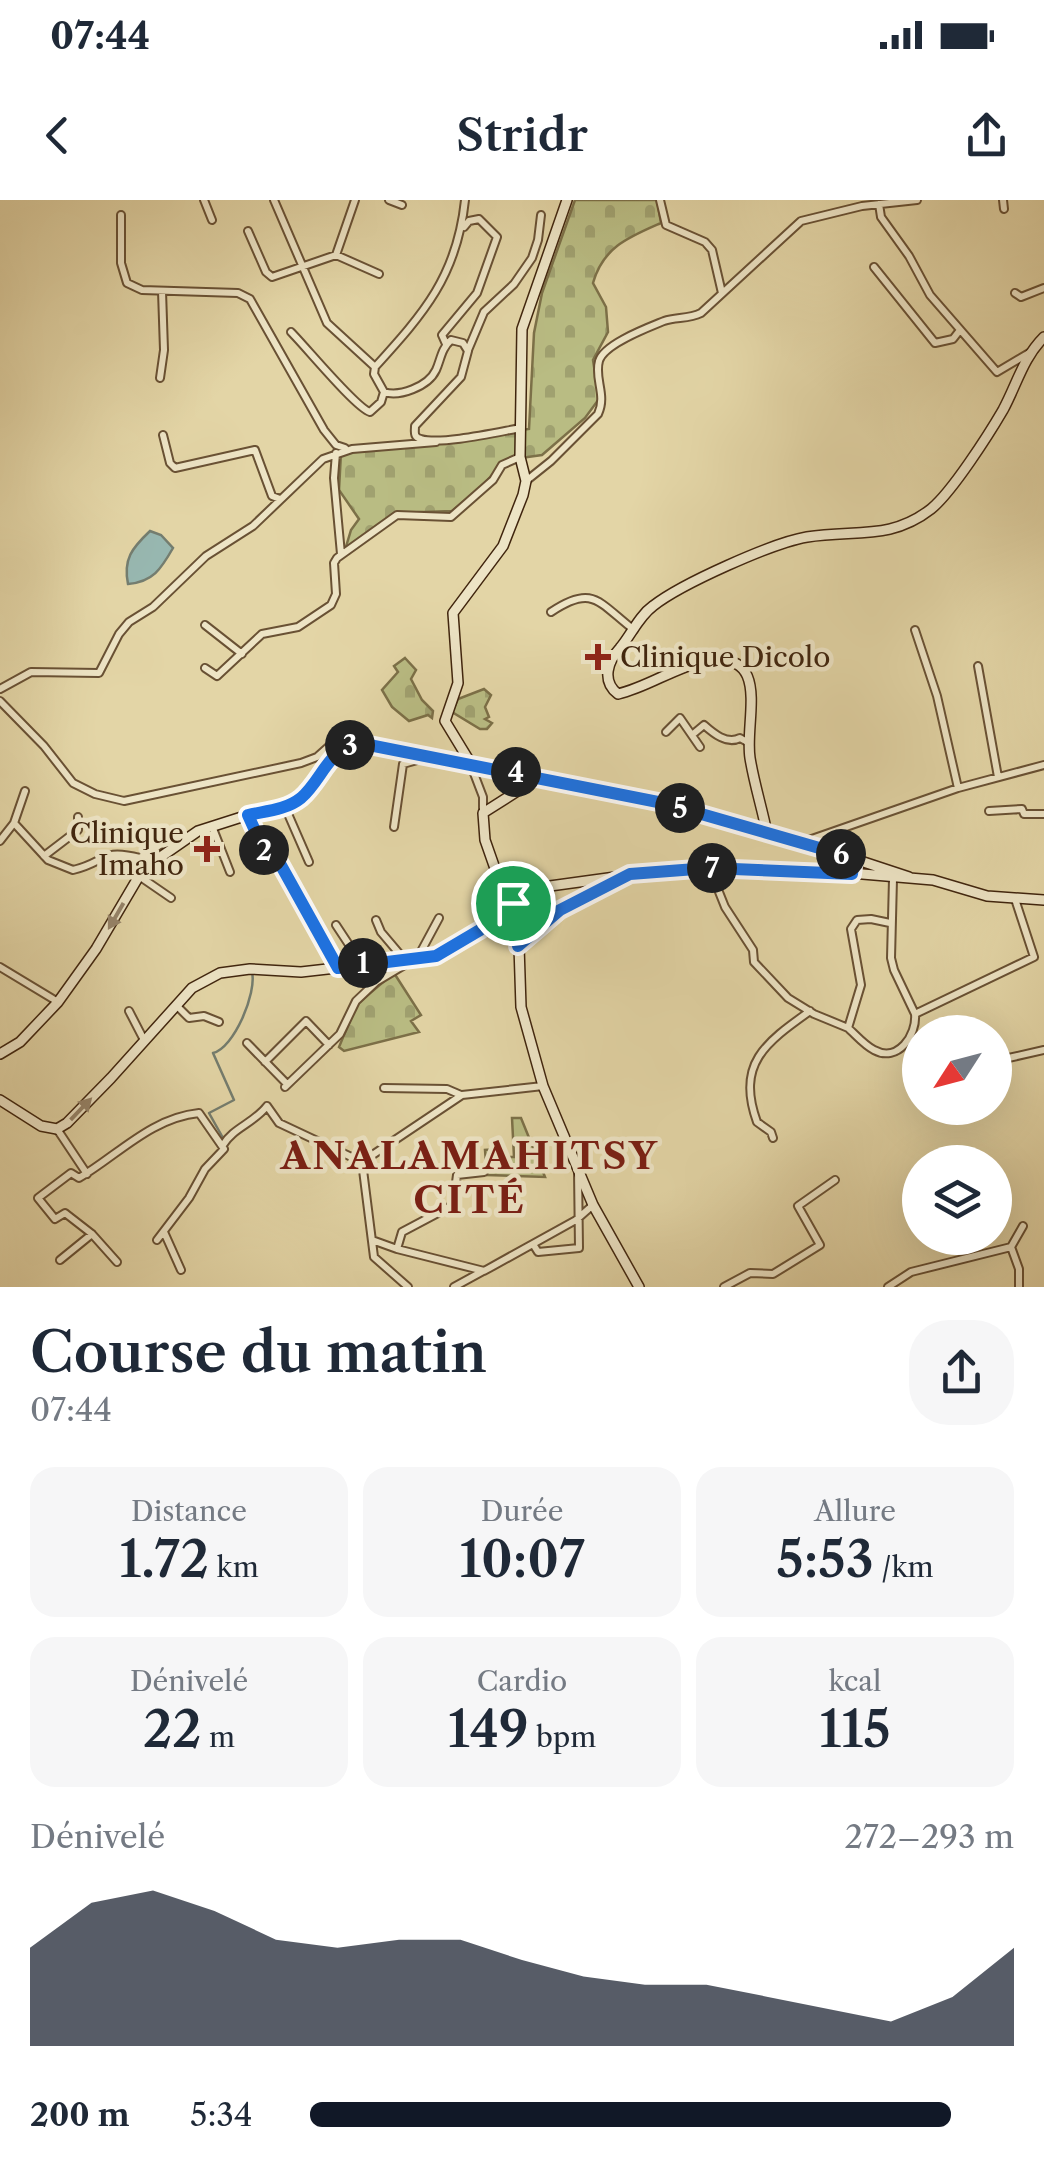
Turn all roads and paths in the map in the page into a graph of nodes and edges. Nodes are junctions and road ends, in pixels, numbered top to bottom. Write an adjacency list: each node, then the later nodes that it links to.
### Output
1 (204, 200): 13 (street)
2 (274, 200): 17 (street)
3 (389, 200): 10 (street)
4 (465, 200): 14 (street)
5 (568, 200): 33 (main road)
6 (660, 200): 22 (street)
7 (917, 200): 9 (street)
8 (353, 202): 16 (street)
9 (879, 204): 22 (street); 24 (street)
10 (402, 205)
11 (120, 214): 21 (street)
12 (541, 214): 28 (street)
13 (212, 220)
14 (463, 227): 27 (street); 30 (street)
15 (248, 230): 17 (street)
16 (336, 255): 17 (street); 19 (street)
17 (302, 266): 30 (street)
18 (874, 268): 24 (street)
19 (379, 274)
20 (1044, 288): 23 (street)
21 (162, 290): 31 (street); 36 (street)
22 (722, 292): 39 (street)
23 (1015, 293)
24 (960, 330): 29 (street)
25 (291, 332): 32 (street)
26 (1044, 337): 29 (main road)
27 (446, 344): 28 (street); 32 (street)
28 (468, 351): 35 (street)
29 (1028, 353): 44 (main road)
30 (375, 367): 32 (street)
31 (160, 378)
32 (384, 392)
33 (522, 428): 35 (street); 38 (main road)
34 (163, 436): 40 (street)
35 (445, 440): 36 (street)
36 (352, 449): 37 (street)
37 (336, 453): 40 (street); 41 (street)
38 (520, 457): 39 (main road); 41 (street)
39 (526, 481): 57 (main road)
40 (280, 499): 49 (street)
41 (341, 554): 46 (street)
42 (551, 612): 44 (street)
43 (205, 624): 46 (street)
44 (635, 630): 53 (main road)
45 (915, 630): 61 (street)
46 (242, 654): 48 (street)
47 (978, 666): 60 (street)
48 (205, 668)
49 (0, 690)
50 (0, 701): 54 (street)
51 (666, 732): 52 (street)
52 (692, 735): 53 (street); 55 (street)
53 (749, 743): 72 (main road)
54 (354, 744): 56 (main road); 63 (main road)
55 (700, 747)
56 (432, 756): 57 (main road); 71 (street)
57 (470, 762): 59 (main road); 65 (street)
58 (1044, 765): 60 (street)
59 (531, 775): 65 (main road); 72 (main road)
60 (998, 777): 61 (street)
61 (958, 788): 74 (street)
62 (24, 791): 69 (street)
63 (285, 808): 67 (main road); 78 (street)
64 (989, 811): 66 (street)
65 (483, 813): 90 (main road)
66 (1044, 814)
67 (248, 815): 70 (main road); 102 (street)
68 (78, 817): 76 (street)
69 (14, 823): 73 (street); 76 (street)
70 (212, 826): 75 (main road); 81 (street)
71 (394, 827)
72 (767, 833): 74 (main road)
73 (0, 840)
74 (803, 842): 77 (main road)
75 (177, 843): 76 (street); 85 (main road)
76 (44, 856)
77 (854, 858): 79 (main road); 83 (main road)
78 (309, 862)
79 (874, 864): 84 (main road); 86 (main road)
80 (709, 868): 82 (main road); 83 (main road); 106 (street)
81 (230, 872)
82 (630, 874): 90 (main road); 95 (main road)
83 (852, 874): 86 (main road)
84 (894, 875): 86 (main road); 88 (main road); 93 (street)
85 (139, 876): 87 (street); 103 (main road, one-way to 103)
86 (871, 876)
87 (171, 898)
88 (1015, 899): 89 (main road); 96 (street)
89 (1044, 900)
90 (518, 902): 95 (main road); 97 (main road)
91 (439, 918): 97 (street)
92 (376, 920): 99 (street)
93 (891, 924): 107 (street); 109 (street)
94 (336, 925): 100 (street)
95 (518, 946): 118 (main road)
96 (1034, 956): 98 (street); 107 (street)
97 (418, 957): 99 (main road); 112 (street)
98 (1044, 957)
99 (403, 958): 100 (main road)
100 (361, 963): 102 (main road)
101 (0, 967): 103 (street)
102 (338, 968): 104 (main road)
103 (58, 1002): 115 (main road)
104 (176, 1005): 108 (street); 110 (main road)
105 (129, 1011): 110 (street)
106 (810, 1011): 109 (street); 123 (street)
107 (915, 1014)
108 (219, 1022)
109 (848, 1028): 113 (street)
110 (144, 1040): 122 (main road, one-way to 110)
111 (247, 1043): 117 (street)
112 (329, 1045): 117 (street); 117 (street)
113 (902, 1047)
114 (1044, 1050): 116 (street)
115 (0, 1054)
116 (1012, 1057)
117 (264, 1062)
118 (542, 1086): 120 (street); 126 (main road)
119 (384, 1088): 120 (street)
120 (462, 1095): 125 (street)
121 (0, 1100): 122 (main road)
122 (58, 1129): 128 (street)
123 (773, 1138)
124 (224, 1150): 125 (street); 128 (street); 133 (street)
125 (362, 1162): 136 (street)
126 (579, 1171): 130 (main road); 131 (street)
127 (484, 1172): 139 (street)
128 (87, 1174): 134 (street)
129 (836, 1180): 151 (street)
130 (594, 1205): 131 (street); 141 (main road)
131 (576, 1220): 137 (street); 137 (street)
132 (1023, 1226): 138 (street)
133 (164, 1232): 135 (street); 145 (street)
134 (92, 1234): 143 (street); 144 (street)
135 (156, 1240)
136 (371, 1240): 139 (street); 147 (street)
137 (533, 1244): 146 (street)
138 (1012, 1245)
139 (397, 1250): 146 (street)
140 (1012, 1250): 153 (street)
141 (619, 1255): 149 (main road); 150 (main road)
142 (979, 1255): 152 (street)
143 (60, 1260)
144 (117, 1262)
145 (181, 1270)
146 (484, 1270): 148 (street)
147 (408, 1287)
148 (454, 1287)
149 (631, 1287)
150 (639, 1287)
151 (724, 1287)
152 (888, 1287)
153 (1019, 1287)

